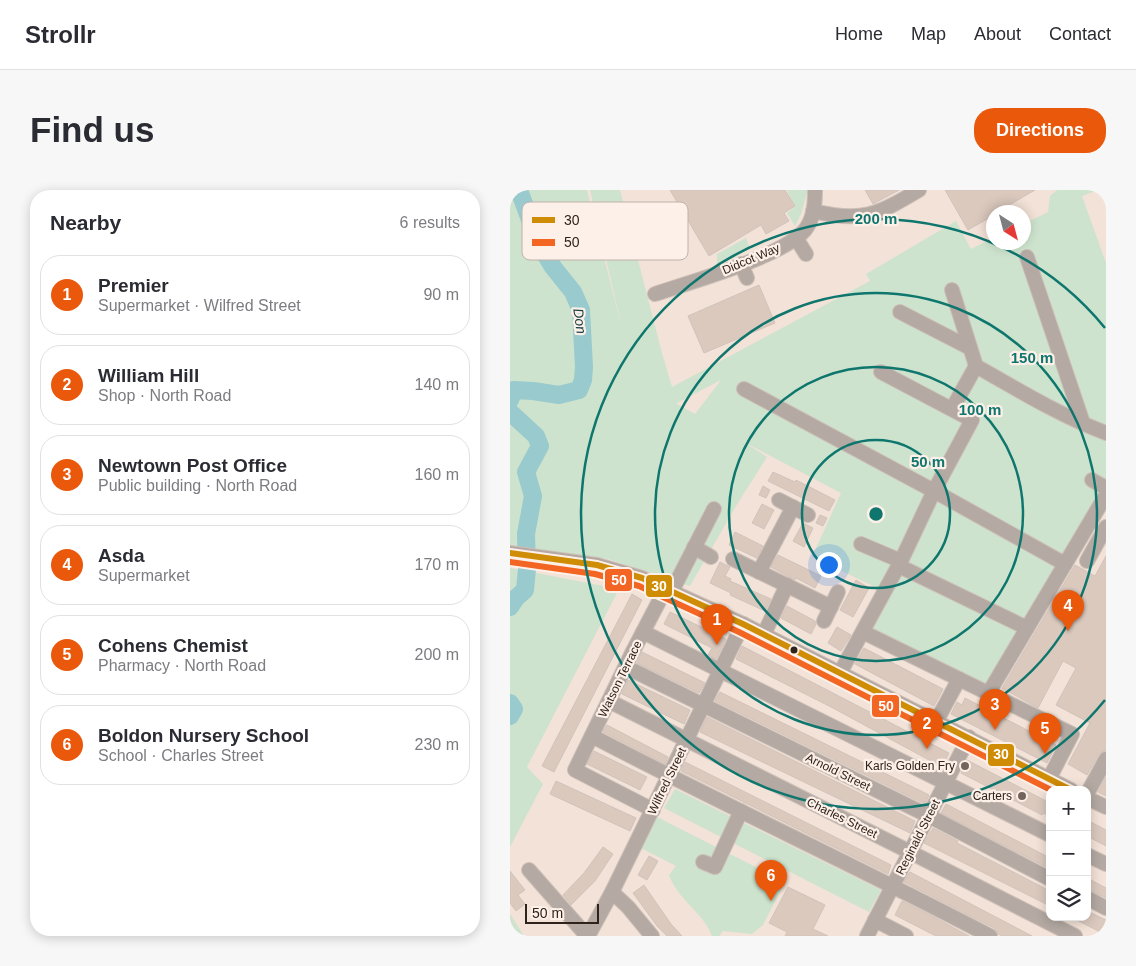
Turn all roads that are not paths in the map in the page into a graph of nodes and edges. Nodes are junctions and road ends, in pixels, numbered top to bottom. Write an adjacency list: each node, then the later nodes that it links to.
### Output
1 (815, 190): 3 (street, Didcot Way)
2 (919, 190): 3 (street)
3 (813, 211): 4 (street, Didcot Way)
4 (796, 238): 5 (street); 7 (street, Didcot Way)
5 (806, 254)
6 (1028, 257): 17 (street)
7 (741, 264): 8 (street); 10 (street, Didcot Way)
8 (747, 278)
9 (952, 290): 12 (street)
10 (655, 294)
11 (900, 312): 12 (street)
12 (970, 348): 13 (street)
13 (976, 366): 16 (street); 17 (street)
14 (881, 372): 16 (street)
15 (744, 389): 21 (street)
16 (952, 409): 21 (street)
17 (1083, 423): 18 (street)
18 (1106, 433)
19 (1092, 480): 20 (street)
20 (1106, 488)
21 (934, 491): 34 (street); 35 (street)
22 (1106, 495): 35 (street)
23 (779, 500): 24 (street)
24 (793, 507): 26 (street); 36 (street)
25 (714, 509): 29 (street, Watson Terrace)
26 (808, 515)
27 (1106, 527): 33 (street)
28 (861, 544): 34 (street)
29 (694, 547): 31 (street); 38 (street, Watson Terrace)
30 (510, 553): 38 (street)
31 (711, 557)
32 (733, 558): 36 (street)
33 (1087, 560)
34 (900, 564): 43 (street); 45 (street)
35 (1065, 564): 43 (street)
36 (759, 572): 37 (street)
37 (788, 586): 40 (street); 46 (street)
38 (669, 590): 42 (street); 44 (street, Watson Terrace)
39 (838, 592): 40 (street)
40 (831, 607): 41 (street)
41 (824, 621)
42 (743, 624): 46 (street); 48 (street, Wilfred Street)
43 (1027, 628): 51 (street)
44 (643, 632): 47 (street, Watson Terrace); 48 (street)
45 (863, 632): 49 (street); 50 (street)
46 (764, 634): 49 (street)
47 (626, 667): 52 (street, Watson Terrace); 53 (street, Arnold Street)
48 (721, 671): 53 (street, Wilfred Street); 61 (street)
49 (840, 673): 54 (street)
50 (958, 680): 51 (street); 54 (street)
51 (988, 694): 60 (street)
52 (609, 701): 55 (street, Watson Terrace); 57 (street, Charles Street)
53 (704, 706): 57 (street, Wilfred Street); 68 (street, Arnold Street)
54 (936, 722): 56 (street)
55 (592, 736): 59 (street); 66 (street, Watson Terrace)
56 (969, 737): 60 (street); 61 (street, Reginald Street)
57 (687, 740): 59 (street, Wilfred Street); 70 (street, Charles Street)
58 (1106, 759): 63 (street)
59 (669, 776): 66 (street, Wilfred Street); 67 (street)
60 (1048, 779): 62 (street)
61 (946, 782): 68 (street, Reginald Street); 69 (street)
62 (1063, 786)
63 (1091, 788)
64 (1091, 798): 65 (street)
65 (1106, 807)
66 (653, 810): 77 (street, Wilfred Street)
67 (741, 811): 73 (street); 76 (street)
68 (928, 816): 70 (street, Reginald Street); 75 (street, Arnold Street)
69 (1046, 833)
70 (910, 852): 76 (street, Reginald Street); 86 (street, Charles Street)
71 (1091, 857): 72 (street)
72 (1106, 864)
73 (714, 867)
74 (529, 870): 81 (street, Wilfred Street)
75 (1046, 877)
76 (893, 886): 80 (street, Reginald Street); 85 (street)
77 (612, 892): 81 (street, Wilfred Street); 82 (street)
78 (1091, 900): 79 (street)
79 (1106, 908)
80 (875, 920): 83 (street, Reginald Street); 84 (street)
81 (587, 936)
82 (652, 936)
83 (867, 936)
84 (906, 936)
85 (990, 936)
86 (1075, 936)

